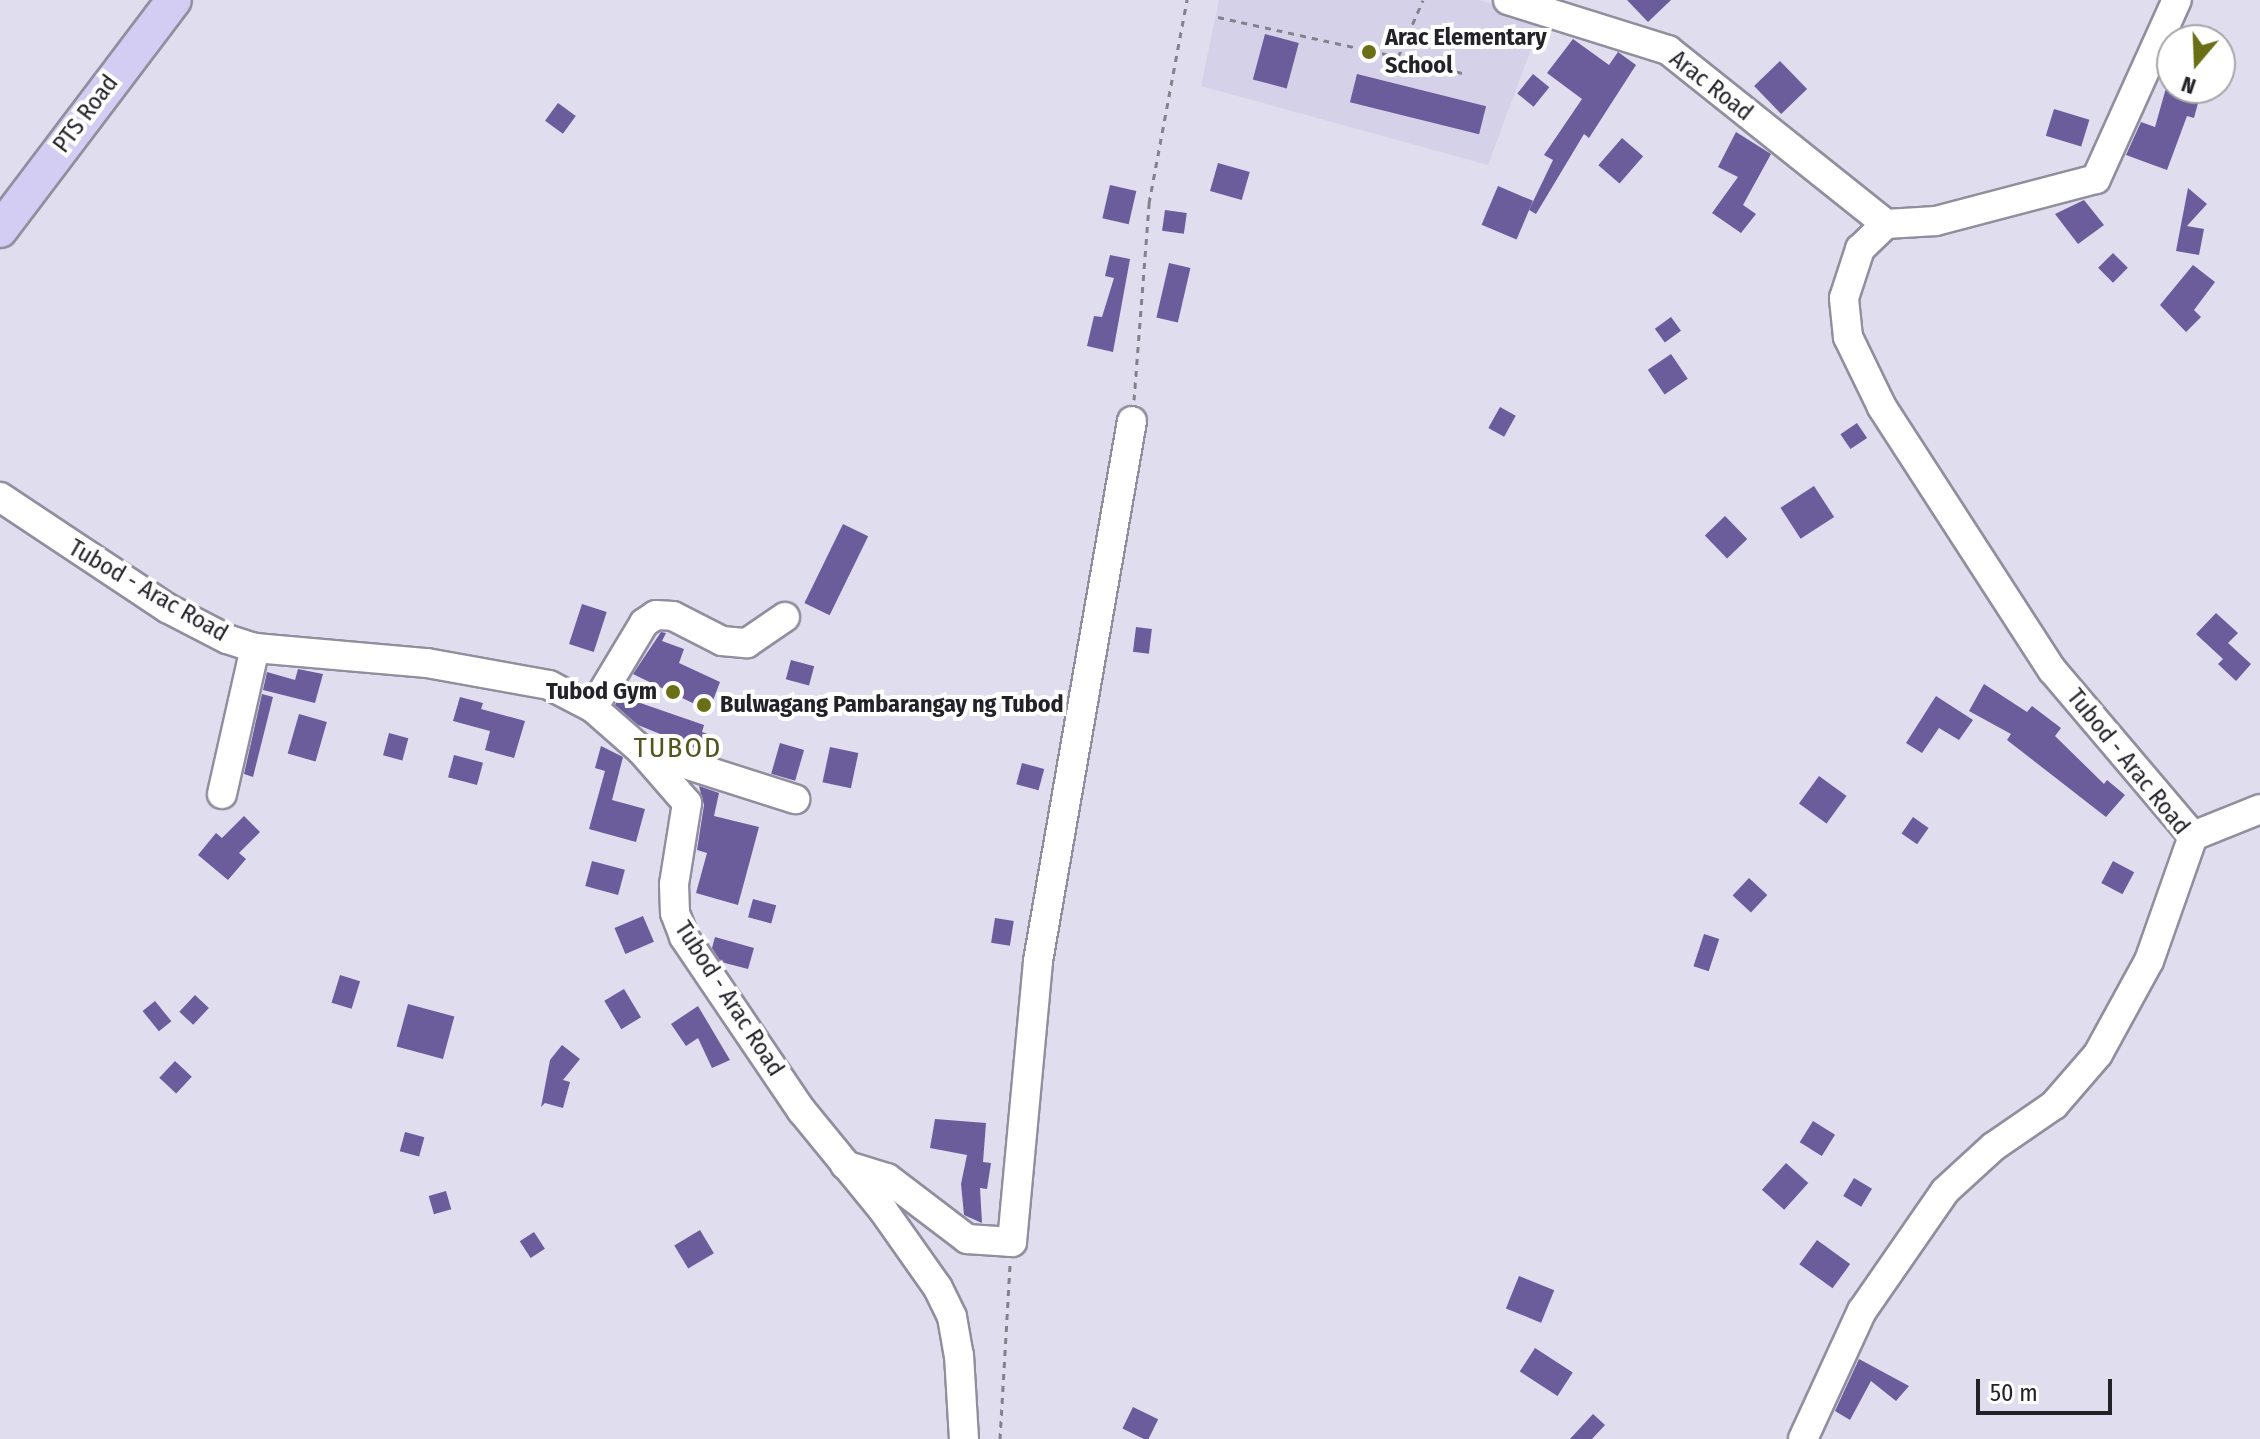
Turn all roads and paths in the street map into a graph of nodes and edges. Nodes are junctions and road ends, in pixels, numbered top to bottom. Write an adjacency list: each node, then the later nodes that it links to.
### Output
1 (174, 0): 11 (main road, PTS Road)
2 (1187, 0): 12 (path)
3 (1423, 0): 8 (path)
4 (1508, 0): 6 (street, Arac Road)
5 (2177, 0): 10 (street)
6 (1577, 9): 10 (street, Arac Road)
7 (1218, 17): 8 (path)
8 (1398, 57): 9 (path)
9 (1462, 73)
10 (1886, 224): 21 (street, Tubod - Arac Road)
11 (0, 230)
12 (1132, 421): 23 (street)
13 (0, 497): 15 (street, Tubod - Arac Road)
14 (785, 617): 16 (street)
15 (255, 648): 16 (street, Tubod - Arac Road); 18 (street)
16 (593, 708): 17 (street, Tubod - Arac Road)
17 (641, 750): 19 (street); 22 (street, Tubod - Arac Road)
18 (222, 794)
19 (795, 799)
20 (2260, 809): 21 (street)
21 (2193, 836): 26 (street, Tubod - Arac Road)
22 (845, 1165): 23 (street); 24 (street, Tubod - Arac Road)
23 (1012, 1242): 25 (path)
24 (964, 1439)
25 (1000, 1439)
26 (1803, 1439)

